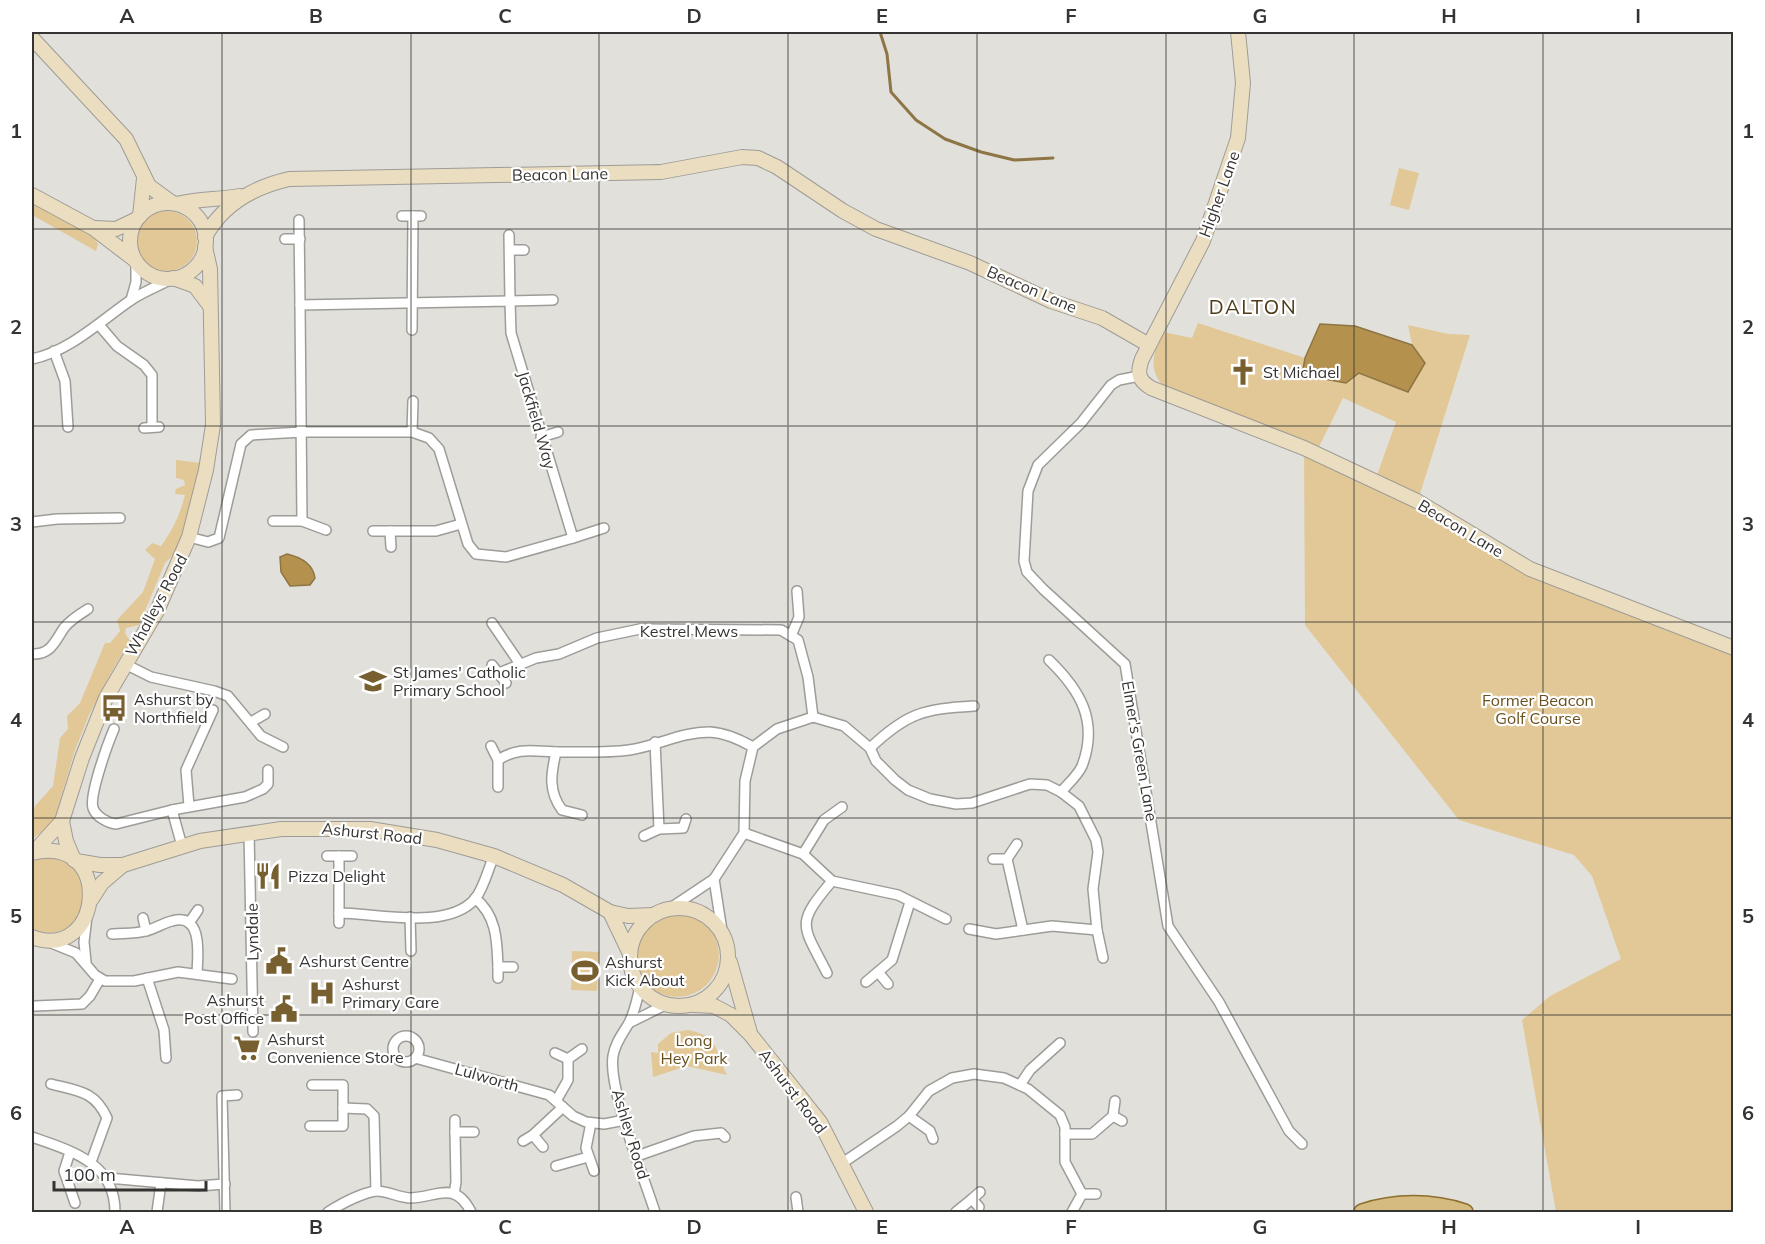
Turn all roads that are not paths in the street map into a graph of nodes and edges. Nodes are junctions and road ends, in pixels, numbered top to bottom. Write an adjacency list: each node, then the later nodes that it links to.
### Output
1 (1238, 32): 27 (street, Higher Lane)
2 (32, 38): 3 (street)
3 (144, 178): 6 (street); 8 (street)
4 (32, 195): 10 (street)
5 (248, 195): 6 (street, Beacon Lane); 14 (street, Beacon Lane); 27 (street, Beacon Lane)
6 (174, 203): 8 (street); 14 (street)
7 (402, 216): 22 (street)
8 (138, 217): 10 (street); 17 (street)
9 (299, 220): 13 (street)
10 (93, 228): 17 (street)
11 (510, 235): 15 (street, Jackfield Way)
12 (285, 239): 13 (street)
13 (300, 239): 23 (street)
14 (205, 242): 18 (street); 24 (street, Whalleys Road)
15 (510, 250): 16 (street); 21 (street, Jackfield Way)
16 (524, 250)
17 (135, 261): 18 (street); 19 (street)
18 (172, 278): 19 (street); 24 (street)
19 (131, 300): 25 (street)
20 (553, 300): 21 (street)
21 (510, 301): 22 (street); 37 (street, Jackfield Way)
22 (413, 303): 23 (street); 26 (street)
23 (300, 305): 34 (street)
24 (211, 309): 47 (street, Whalleys Road)
25 (99, 325): 28 (street); 33 (street)
26 (412, 330)
27 (1149, 345): 30 (street)
28 (54, 351): 29 (street); 32 (street)
29 (32, 359)
30 (1139, 376): 54 (street, Beacon Lane); 174 (street, Elmer's Green Lane)
31 (413, 401): 35 (street)
32 (67, 427)
33 (152, 427)
34 (302, 432): 35 (street); 40 (street); 47 (street)
35 (412, 432): 42 (street)
36 (558, 432): 37 (street)
37 (541, 437): 48 (street, Jackfield Way)
38 (120, 518): 41 (street)
39 (273, 521): 40 (street)
40 (302, 521): 44 (street)
41 (32, 522)
42 (461, 524): 46 (street); 48 (street)
43 (604, 528): 48 (street)
44 (326, 530)
45 (373, 531): 46 (street)
46 (390, 531): 49 (street)
47 (189, 537): 57 (street, Whalleys Road)
48 (573, 538)
49 (391, 548)
50 (797, 591): 53 (street)
51 (88, 609): 55 (street)
52 (492, 623): 59 (street)
53 (791, 636): 59 (street, Kestrel Mews); 65 (street)
54 (1734, 648)
55 (32, 654)
56 (1049, 660): 77 (street)
57 (125, 664): 66 (street); 83 (street, Whalleys Road)
58 (492, 664): 60 (street)
59 (520, 664): 60 (street, Kestrel Mews)
60 (499, 674): 61 (street)
61 (506, 682)
62 (974, 706): 72 (street)
63 (213, 710): 78 (street)
64 (265, 714): 66 (street)
65 (813, 717): 71 (street); 72 (street)
66 (251, 723): 70 (street)
67 (114, 729): 80 (street)
68 (655, 742): 71 (street); 73 (street); 84 (street)
69 (491, 746): 74 (street)
70 (283, 747)
71 (753, 747): 86 (street)
72 (870, 748): 77 (street)
73 (556, 752): 74 (street); 81 (street)
74 (498, 760): 76 (street)
75 (268, 770): 78 (street)
76 (498, 787)
77 (1061, 792): 117 (street)
78 (189, 806): 80 (street)
79 (842, 807): 91 (street)
80 (172, 810): 89 (street)
81 (582, 815)
82 (686, 819): 84 (street)
83 (62, 820): 90 (street, Whalleys Road); 98 (street)
84 (659, 830): 87 (street)
85 (249, 832): 89 (street, Ashurst Road); 95 (street, Ashurst Road); 144 (street, Lyndale)
86 (744, 833): 91 (street); 100 (street)
87 (645, 836)
88 (1017, 844): 97 (street)
89 (182, 846): 99 (street, Ashurst Road)
90 (33, 853): 98 (street, Ashurst Road)
91 (803, 854): 101 (street)
92 (327, 856): 93 (street)
93 (339, 856): 94 (street); 108 (street)
94 (352, 856)
95 (494, 856): 102 (street); 106 (street, Ashurst Road)
96 (993, 859): 97 (street)
97 (1007, 859): 116 (street)
98 (75, 860): 99 (street, Ashurst Road); 104 (street)
99 (123, 865): 104 (street, Ashurst Road)
100 (714, 879): 105 (street); 119 (street)
101 (832, 881): 103 (street); 131 (street)
102 (476, 898): 110 (street); 127 (street)
103 (910, 902): 112 (street); 129 (street)
104 (90, 907): 121 (street, Ashurst Road); 126 (street)
105 (672, 908): 109 (street); 119 (street)
106 (605, 909): 109 (street, Ashurst Road); 123 (street)
107 (198, 910): 113 (street)
108 (339, 912): 110 (street); 114 (street)
109 (654, 915): 123 (street)
110 (410, 917): 122 (street)
111 (143, 918): 118 (street)
112 (946, 919)
113 (189, 923): 118 (street); 130 (street)
114 (339, 923)
115 (969, 929): 116 (street)
116 (1023, 930): 117 (street)
117 (1096, 930): 124 (street)
118 (146, 931): 120 (street)
119 (722, 931): 125 (street)
120 (112, 934)
121 (36, 939): 126 (street)
122 (411, 951)
123 (630, 954): 138 (street)
124 (1103, 958)
125 (729, 960): 141 (street); 145 (street, Ashurst Road)
126 (87, 964): 134 (street)
127 (498, 967): 128 (street); 133 (street)
128 (513, 967)
129 (878, 972): 136 (street); 137 (street)
130 (197, 973): 132 (street); 135 (street)
131 (827, 973)
132 (147, 978): 134 (street); 148 (street)
133 (498, 978)
134 (100, 979): 142 (street)
135 (232, 979)
136 (866, 982)
137 (888, 984)
138 (640, 987): 140 (street); 143 (street, Ashley Road)
139 (35, 994): 142 (street)
140 (665, 1005): 141 (street); 143 (street)
141 (691, 1005): 145 (street, Ashurst Road)
142 (33, 1006)
143 (629, 1023): 163 (street, Ashley Road)
144 (253, 1032)
145 (750, 1034): 180 (street, Ashurst Road)
146 (1059, 1043): 156 (street)
147 (154, 1044): 148 (street)
148 (166, 1044): 151 (street)
149 (582, 1049): 153 (street)
150 (555, 1053): 153 (street)
151 (166, 1058)
152 (415, 1058): 159 (street, Lulworth)
153 (568, 1059): 159 (street)
154 (51, 1084): 179 (street)
155 (312, 1085): 160 (street)
156 (1020, 1085): 161 (street); 168 (street)
157 (237, 1095): 185 (street)
158 (1115, 1101): 168 (street)
159 (559, 1104): 164 (street, Lulworth); 169 (street)
160 (344, 1108): 165 (street); 186 (street)
161 (909, 1116): 172 (street); 180 (street)
162 (455, 1120): 166 (street)
163 (625, 1120): 164 (street); 177 (street, Ashley Road)
164 (591, 1123): 178 (street)
165 (310, 1126)
166 (455, 1132): 167 (street); 188 (street)
167 (474, 1132)
168 (1065, 1134): 189 (street)
169 (533, 1135): 173 (street); 175 (street)
170 (32, 1137): 176 (street)
171 (725, 1137): 177 (street)
172 (933, 1139)
173 (523, 1141)
174 (1302, 1144)
175 (543, 1147)
176 (70, 1152): 179 (street); 193 (street)
177 (637, 1156): 200 (street, Ashley Road)
178 (588, 1157): 181 (street); 182 (street)
179 (91, 1162): 183 (street)
180 (841, 1164): 202 (street, Ashurst Road)
181 (556, 1166)
182 (594, 1171)
183 (108, 1178): 184 (street); 195 (street)
184 (161, 1183): 185 (street); 196 (street)
185 (225, 1184): 197 (street)
186 (376, 1191): 188 (street); 198 (street)
187 (980, 1192): 192 (street)
188 (454, 1194): 199 (street)
189 (1082, 1194): 190 (street); 204 (street)
190 (1096, 1194)
191 (795, 1197): 201 (street)
192 (972, 1199): 194 (street); 203 (street)
193 (75, 1203)
194 (979, 1207)
195 (115, 1212)
196 (157, 1212)
197 (225, 1212)
198 (328, 1212)
199 (471, 1212)
200 (655, 1212)
201 (798, 1212)
202 (866, 1212)
203 (956, 1212)
204 (1072, 1212)
205 (1362, 1212): 206 (main road)
206 (1465, 1212)

